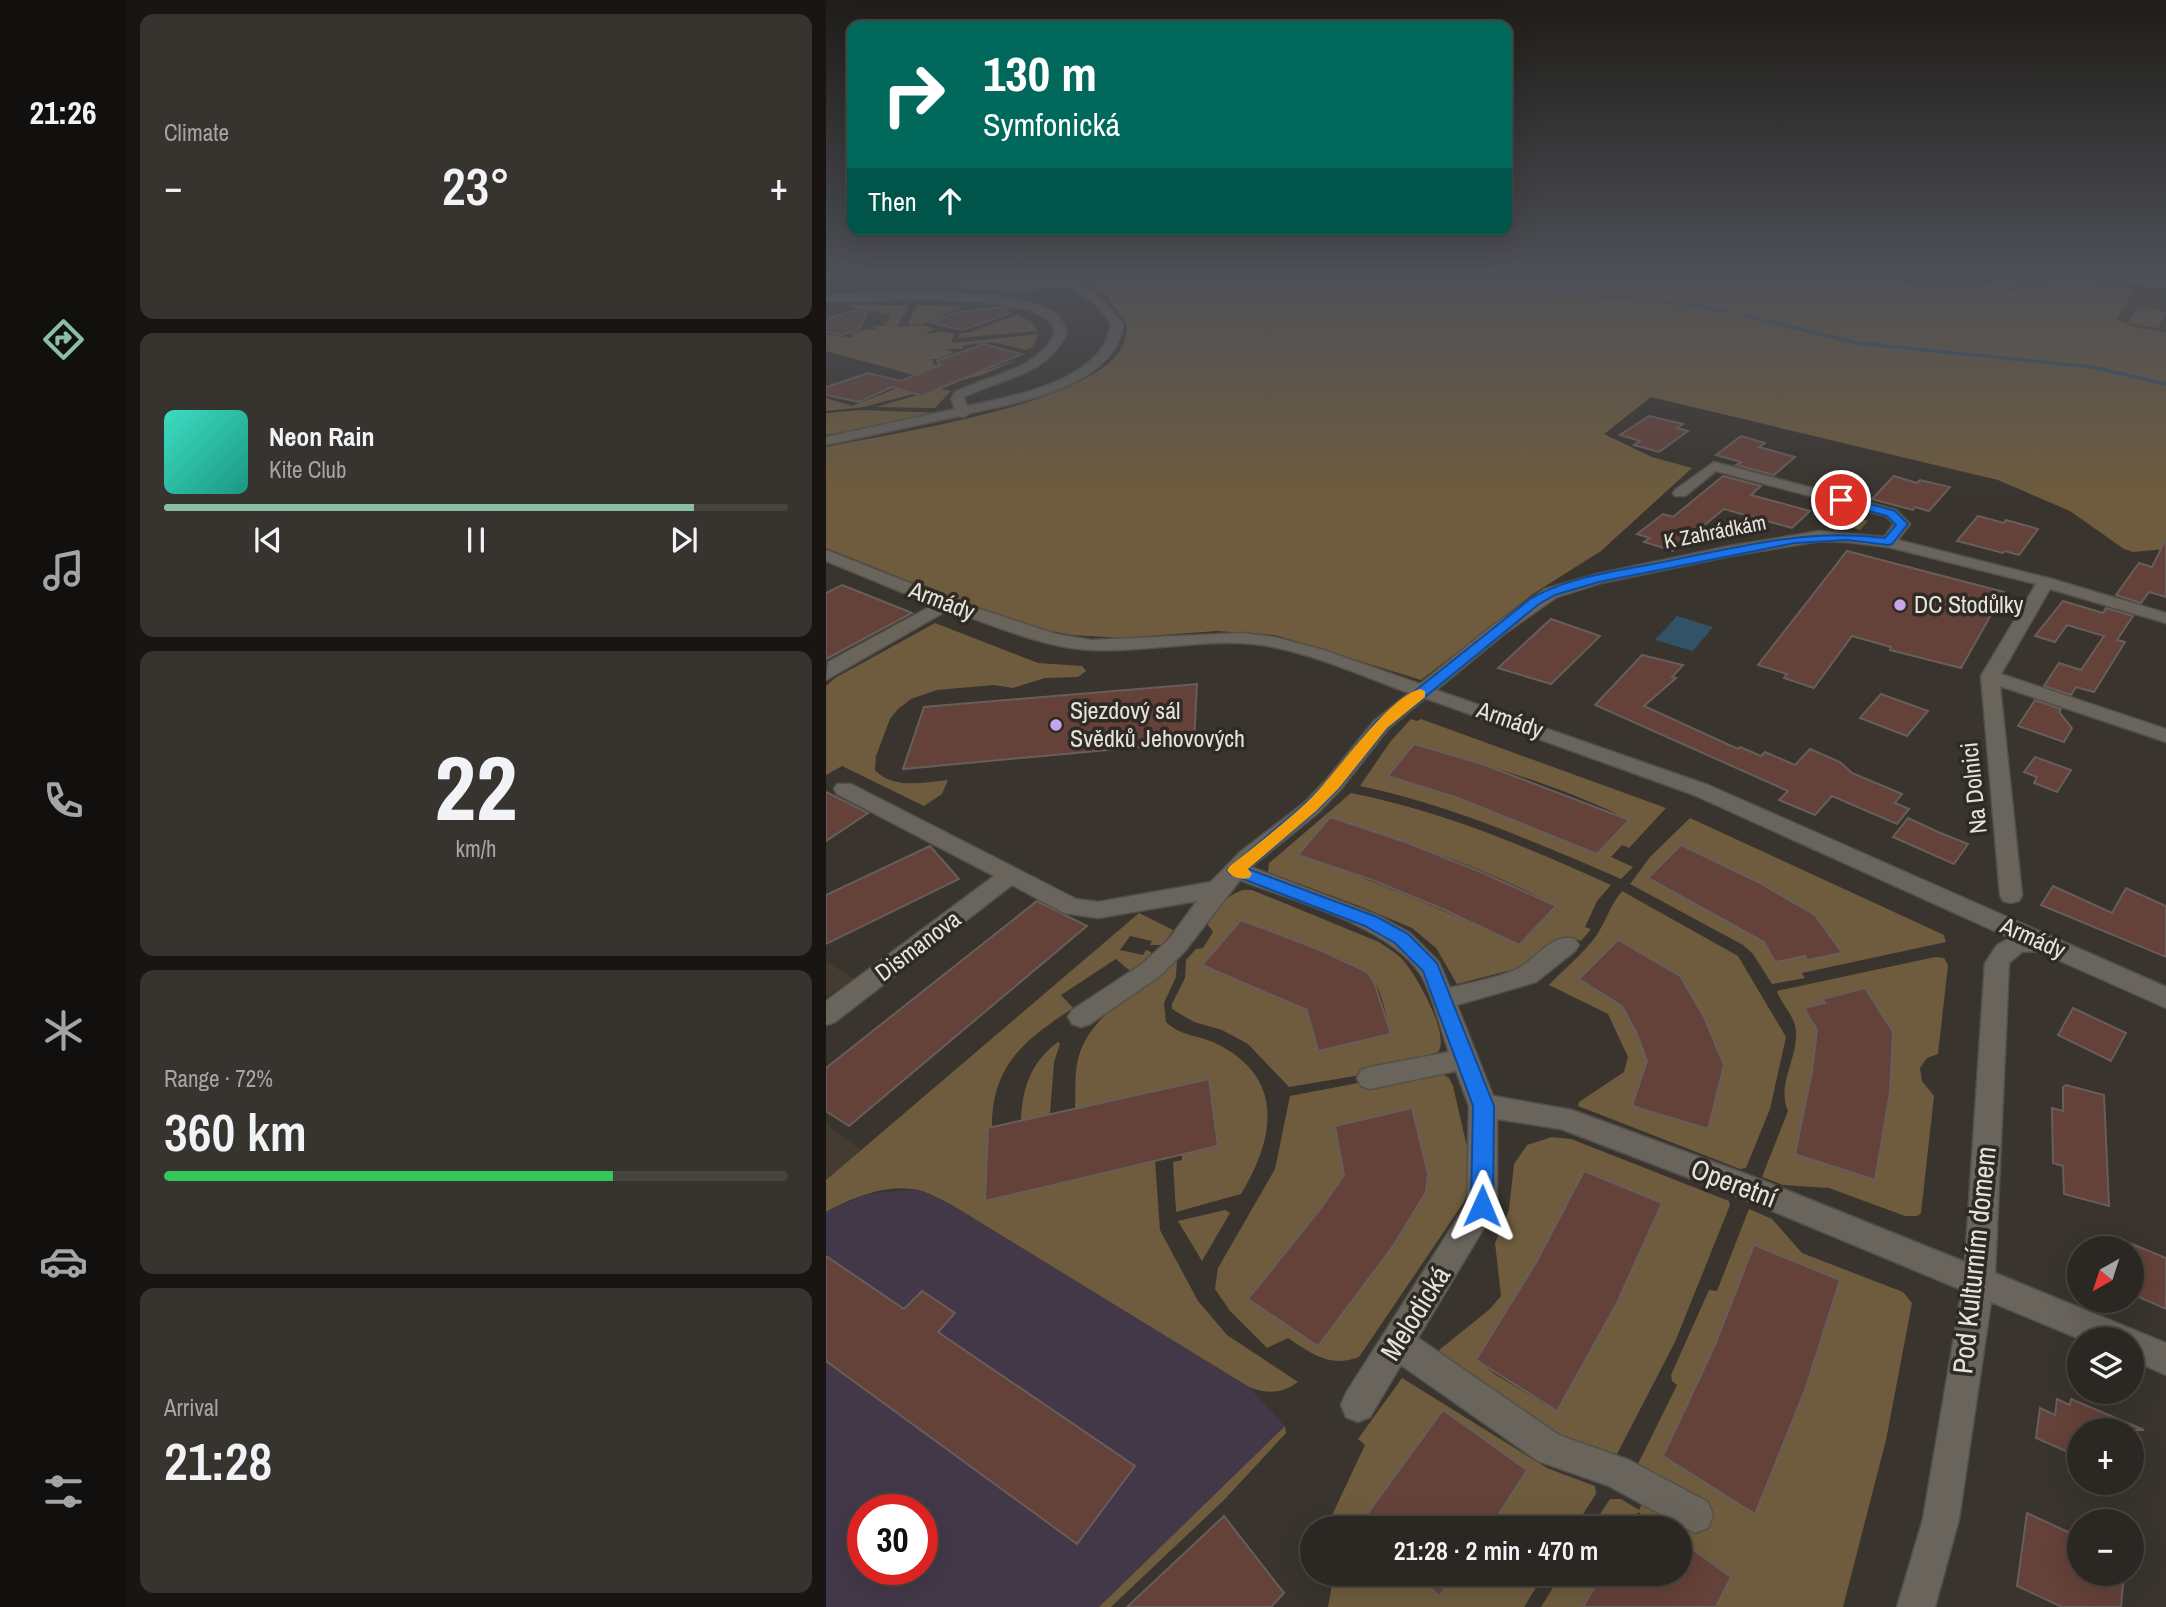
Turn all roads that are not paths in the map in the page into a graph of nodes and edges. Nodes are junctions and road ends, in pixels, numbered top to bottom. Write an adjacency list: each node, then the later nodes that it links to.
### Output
1 (1052, 350): 3 (street)
2 (1109, 350): 3 (street)
3 (964, 413): 4 (street)
4 (826, 441)
5 (1680, 493): 6 (street)
6 (1888, 541): 8 (street, K Zahrádkám); 13 (street, K Zahrádkám)
7 (826, 555): 9 (street, Armády)
8 (2046, 582): 10 (street, K Zahrádkám); 12 (street)
9 (947, 604): 11 (street); 13 (street, Armády)
10 (2166, 618)
11 (826, 674)
12 (1990, 676): 14 (street); 18 (street, Na Dolnici)
13 (1424, 690): 17 (street, K Zahrádkám); 19 (street, Armády)
14 (2166, 736)
15 (844, 789): 16 (street)
16 (1009, 876): 17 (street); 23 (street, Dismanova)
17 (1227, 879): 22 (street, Melodická); 24 (street, K Zahrádkám)
18 (2011, 895)
19 (2042, 942): 21 (street, Armády); 28 (street, Pod Kulturním domem)
20 (1567, 945): 22 (street)
21 (2166, 998)
22 (1443, 1000): 25 (street, Melodická)
23 (826, 1015)
24 (1082, 1017)
25 (1466, 1059): 26 (street); 27 (street, Melodická)
26 (1370, 1078)
27 (1483, 1106): 28 (street, Operetní); 30 (street, Melodická)
28 (1979, 1280): 29 (street, Operetní); 35 (street, Pod Kulturním domem)
29 (2091, 1327)
30 (1397, 1343): 33 (street, Melodická); 34 (street)
31 (2144, 1349): 32 (street)
32 (2166, 1359)
33 (1358, 1405)
34 (1695, 1515)
35 (1916, 1607)

